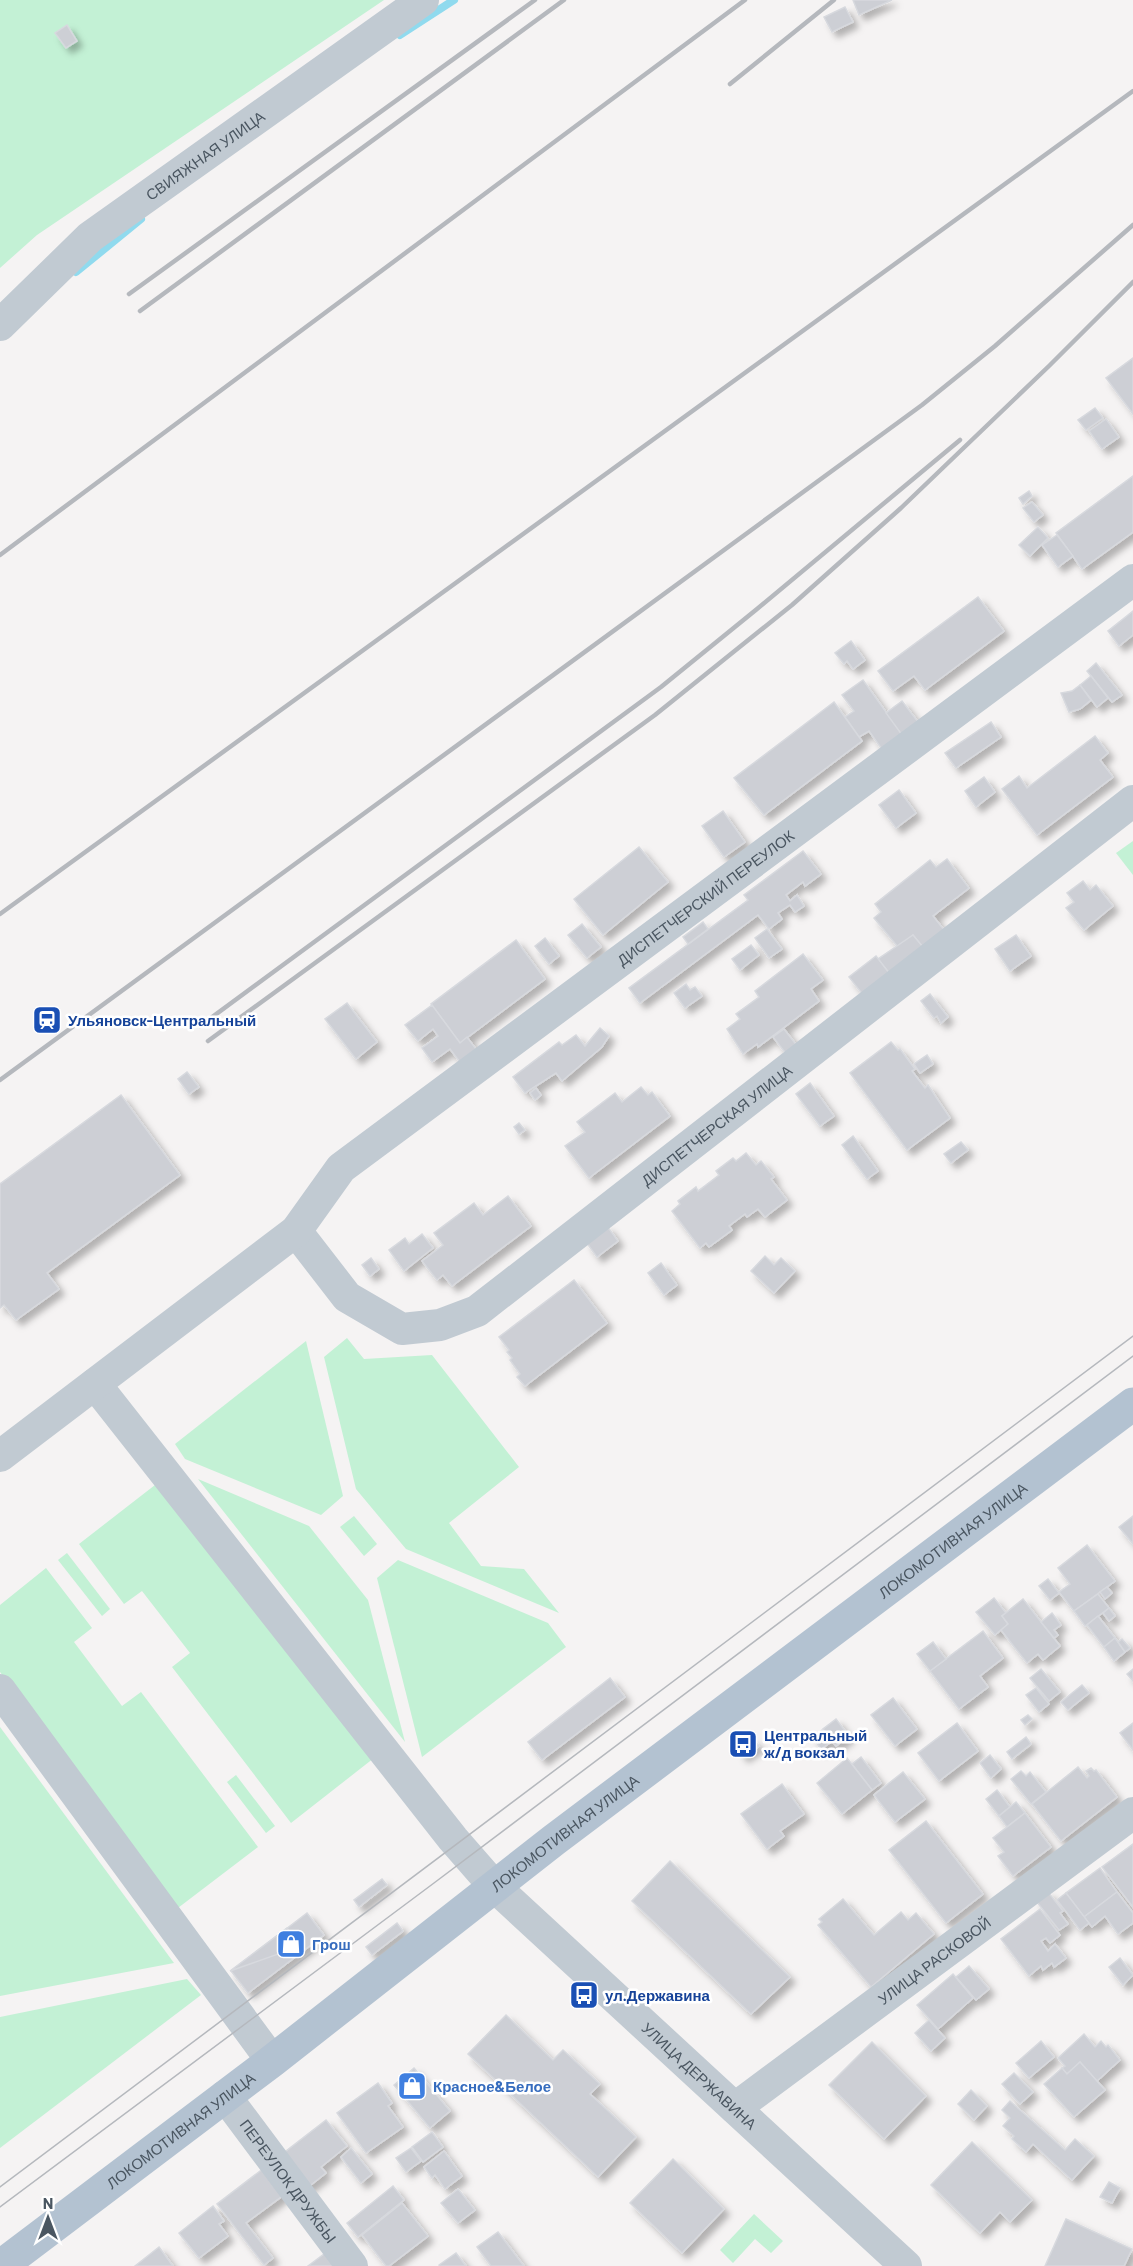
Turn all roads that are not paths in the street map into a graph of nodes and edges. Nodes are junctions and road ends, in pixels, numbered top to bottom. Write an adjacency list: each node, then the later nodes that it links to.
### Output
1 (423, 0): 2 (street, СВИЯЖНАЯ УЛИЦА)
2 (0, 325)
3 (1133, 580): 5 (street, ДИСПЕТЧЕРСКИЙ ПЕРЕУЛОК)
4 (1133, 801): 5 (street, ДИСПЕТЧЕРСКАЯ УЛИЦА)
5 (296, 1231): 6 (street, ДИСПЕТЧЕРСКИЙ ПЕРЕУЛОК)
6 (95, 1384): 8 (street, ДИСПЕТЧЕРСКИЙ ПЕРЕУЛОК); 11 (street, УЛИЦА ДЕРЖАВИНА)
7 (1133, 1404): 11 (main road, ЛОКОМОТИВНАЯ УЛИЦА)
8 (0, 1456)
9 (0, 1690): 12 (street)
10 (1133, 1813): 14 (street, УЛИЦА РАСКОВОЙ)
11 (494, 1886): 12 (main road, ЛОКОМОТИВНАЯ УЛИЦА); 14 (street, УЛИЦА ДЕРЖАВИНА)
12 (272, 2061): 13 (main road, ЛОКОМОТИВНАЯ УЛИЦА)
13 (225, 2096): 15 (main road, ЛОКОМОТИВНАЯ УЛИЦА); 16 (street, ПЕРЕУЛОК ДРУЖБЫ)
14 (735, 2108): 17 (street, УЛИЦА ДЕРЖАВИНА)
15 (1, 2266)
16 (352, 2266)
17 (906, 2266)

